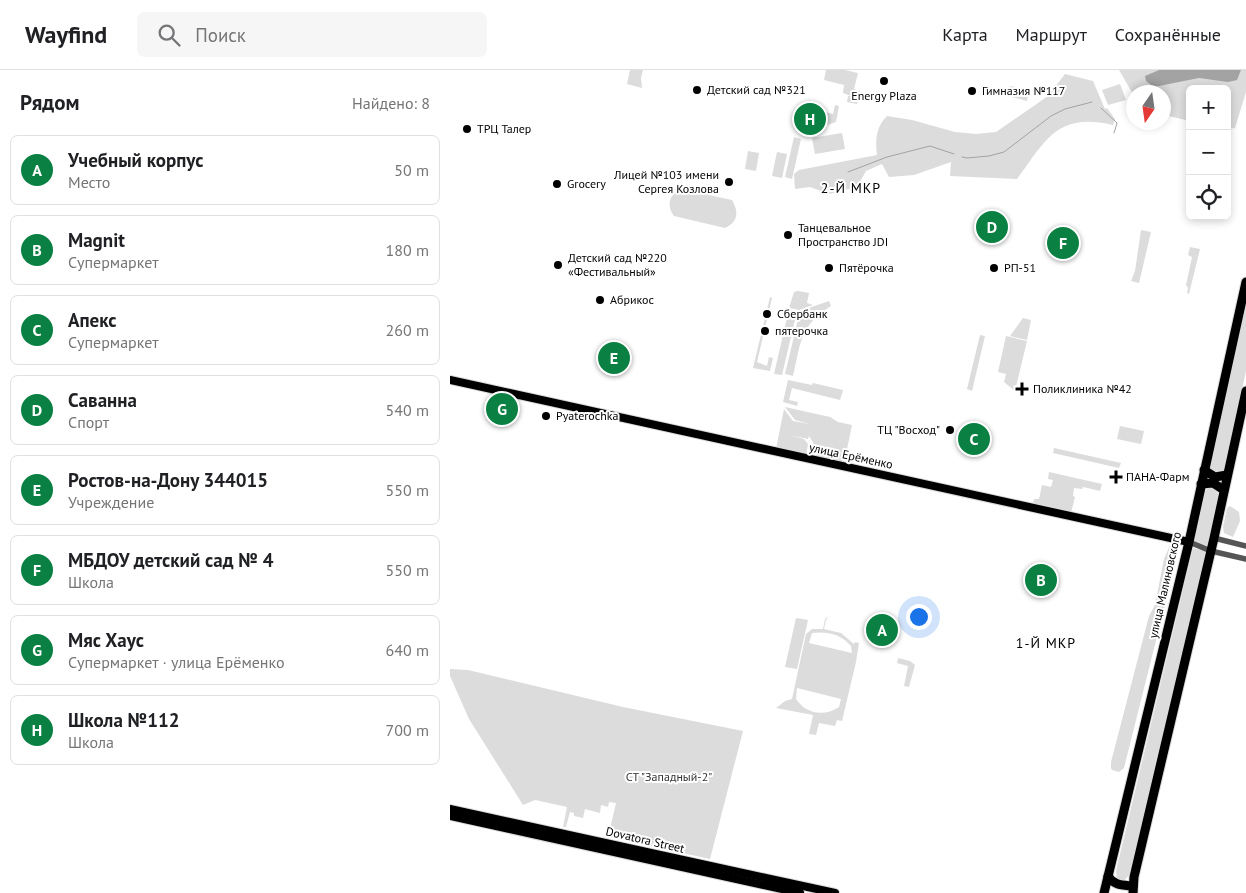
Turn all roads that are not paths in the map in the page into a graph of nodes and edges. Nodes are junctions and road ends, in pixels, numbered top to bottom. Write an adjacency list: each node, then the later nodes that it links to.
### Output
1 (1246, 282): 4 (highway, улица Малиновского)
2 (450, 380): 9 (main road, улица Ерёменко)
3 (1246, 391): 5 (highway)
4 (1204, 470): 5 (highway); 6 (highway, улица Малиновского)
5 (1227, 475): 7 (highway)
6 (1201, 484): 7 (highway); 9 (highway, улица Малиновского)
7 (1224, 490): 8 (highway)
8 (1214, 538): 10 (street); 12 (highway)
9 (1189, 542): 12 (street, улица Ерёменко); 17 (highway, улица Малиновского)
10 (1229, 542): 11 (street); 13 (street)
11 (1246, 546)
12 (1211, 551): 13 (street, улица Ерёменко); 18 (highway)
13 (1226, 554): 14 (street, улица Ерёменко)
14 (1246, 559)
15 (450, 809): 20 (main road, Dovatora Street)
16 (450, 816): 19 (main road, Dovatora Street)
17 (1108, 876): 18 (highway); 21 (highway, улица Малиновского)
18 (1133, 889)
19 (800, 893)
20 (835, 893)
21 (1104, 893)

